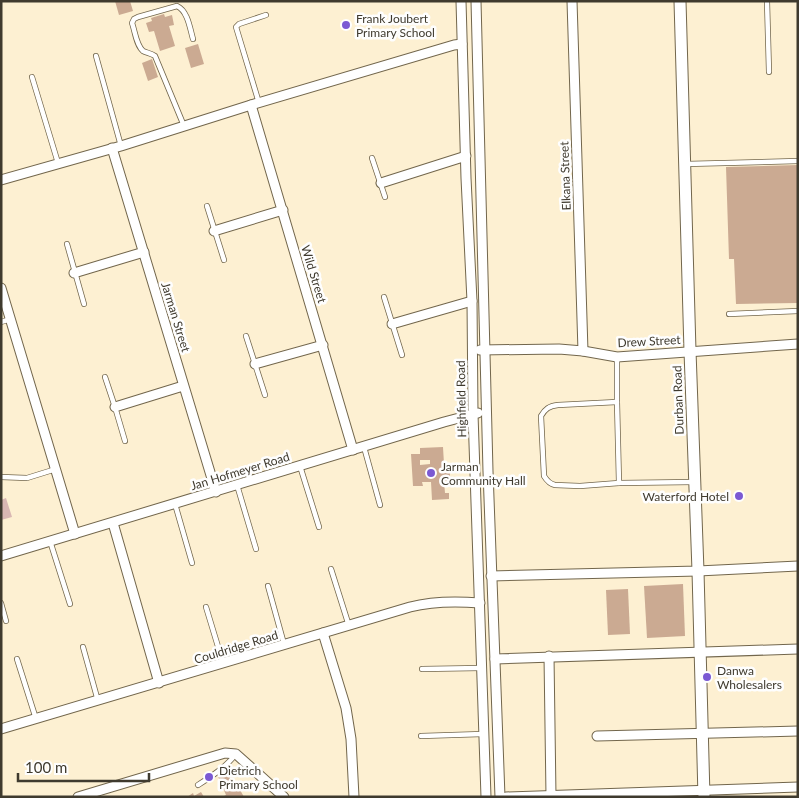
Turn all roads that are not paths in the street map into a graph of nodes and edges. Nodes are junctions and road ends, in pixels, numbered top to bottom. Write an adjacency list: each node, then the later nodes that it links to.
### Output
1 (461, 1): 8 (street, Highfield Road)
2 (476, 1): 42 (street, Highfield Road)
3 (572, 1): 44 (street, Elkana Street)
4 (680, 1): 19 (street, Durban Road)
5 (767, 1): 10 (lane)
6 (266, 15): 12 (lane)
7 (193, 39): 13 (lane)
8 (462, 44): 12 (street); 15 (street, Highfield Road)
9 (96, 56): 14 (lane)
10 (769, 72)
11 (32, 77): 18 (lane)
12 (255, 104): 13 (street); 24 (street, Wild Street)
13 (184, 126): 14 (street)
14 (117, 147): 18 (street); 27 (street, Jarman Street)
15 (466, 156): 21 (street); 32 (street, Highfield Road)
16 (372, 158): 21 (lane)
17 (798, 161): 19 (lane)
18 (58, 163): 20 (street)
19 (684, 164): 45 (street, Durban Road)
20 (1, 180)
21 (381, 183): 22 (lane)
22 (385, 197)
23 (207, 206): 25 (lane)
24 (282, 210): 25 (street); 41 (street, Wild Street)
25 (214, 231): 28 (lane)
26 (66, 244): 29 (lane)
27 (144, 252): 29 (street); 50 (street, Jarman Street)
28 (224, 260)
29 (74, 273): 33 (lane)
30 (1, 288): 36 (street)
31 (384, 297): 38 (lane)
32 (472, 302): 38 (street); 43 (street, Highfield Road)
33 (84, 304)
34 (798, 311): 35 (lane)
35 (729, 314)
36 (11, 319): 37 (lane); 60 (street)
37 (1, 322)
38 (392, 324): 46 (lane)
39 (246, 336): 48 (lane)
40 (798, 344): 45 (street, Drew Street)
41 (323, 345): 48 (street); 58 (street, Wild Street)
42 (484, 350): 43 (street, Drew Street); 44 (street, Drew Street); 54 (street, Highfield Road)
43 (472, 351): 55 (street, Highfield Road)
44 (583, 351): 47 (street, Drew Street)
45 (690, 352): 47 (street, Drew Street); 62 (street, Durban Road)
46 (402, 355)
47 (617, 357): 52 (lane)
48 (255, 364): 51 (lane)
49 (105, 377): 53 (lane)
50 (184, 386): 53 (street); 65 (street, Jarman Street)
51 (265, 395)
52 (616, 402): 63 (lane); 63 (lane)
53 (115, 407): 56 (lane)
54 (486, 411): 55 (street, Jan Hofmeyer Road); 78 (street, Highfield Road)
55 (473, 414): 57 (street, Jan Hofmeyer Road); 81 (street, Highfield Road)
56 (125, 441)
57 (364, 447): 58 (street, Jan Hofmeyer Road); 67 (lane)
58 (353, 450): 59 (street, Jan Hofmeyer Road)
59 (300, 466): 64 (street, Jan Hofmeyer Road); 69 (lane)
60 (56, 469): 61 (lane); 70 (street)
61 (1, 478)
62 (695, 482): 63 (lane); 77 (street, Durban Road)
63 (619, 483)
64 (237, 485): 65 (street, Jan Hofmeyer Road); 72 (lane)
65 (216, 492): 66 (street, Jan Hofmeyer Road)
66 (175, 504): 68 (street, Jan Hofmeyer Road); 74 (lane)
67 (380, 505)
68 (113, 523): 70 (street, Jan Hofmeyer Road); 97 (street)
69 (319, 527)
70 (76, 534): 71 (street, Jan Hofmeyer Road)
71 (50, 541): 73 (street, Jan Hofmeyer Road); 82 (lane)
72 (256, 549)
73 (1, 556)
74 (192, 563)
75 (798, 566): 77 (street)
76 (331, 569): 85 (lane)
77 (698, 571): 78 (street); 90 (street, Durban Road)
78 (491, 576): 93 (street, Highfield Road)
79 (268, 586): 87 (lane)
80 (1, 603): 84 (lane)
81 (480, 603): 85 (street, Couldridge Road); 95 (street, Highfield Road)
82 (70, 604)
83 (206, 607): 94 (lane)
84 (6, 621)
85 (349, 626): 86 (street, Couldridge Road)
86 (323, 633): 87 (street, Couldridge Road); 113 (street)
87 (284, 645): 94 (street, Couldridge Road)
88 (83, 647): 98 (lane)
89 (798, 649): 90 (street)
90 (701, 652): 91 (street); 103 (street, Durban Road)
91 (549, 656): 93 (street); 110 (street)
92 (17, 659): 99 (lane)
93 (495, 659): 115 (street, Highfield Road)
94 (223, 664): 97 (street, Couldridge Road)
95 (481, 668): 96 (lane); 102 (street, Highfield Road)
96 (422, 669)
97 (159, 683): 98 (street, Couldridge Road)
98 (98, 701): 99 (street, Couldridge Road)
99 (36, 719): 100 (street, Couldridge Road)
100 (1, 730)
101 (798, 731): 103 (street)
102 (483, 734): 104 (lane); 114 (street, Highfield Road)
103 (702, 734): 105 (street); 109 (street, Durban Road)
104 (420, 736)
105 (597, 736)
106 (236, 754): 107 (lane); 111 (street); 112 (street)
107 (198, 785)
108 (798, 787): 109 (street)
109 (704, 794): 110 (street)
110 (551, 796): 116 (street)
111 (78, 797)
112 (284, 797)
113 (354, 797)
114 (486, 797)
115 (500, 797)
116 (506, 797)

